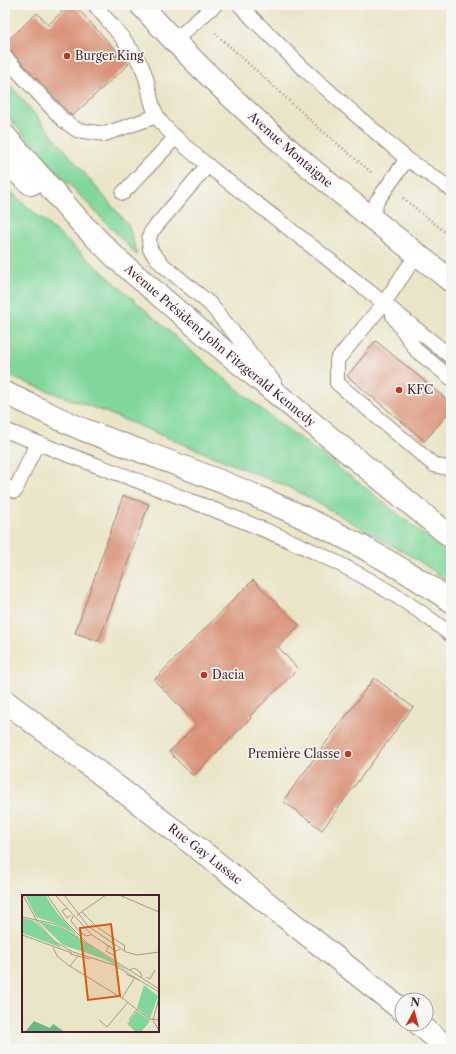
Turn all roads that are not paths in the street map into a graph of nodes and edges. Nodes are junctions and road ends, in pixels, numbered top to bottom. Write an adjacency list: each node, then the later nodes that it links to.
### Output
1 (95, 5): 7 (lane)
2 (142, 5): 5 (main road, Avenue Montaigne)
3 (215, 5): 5 (lane)
4 (240, 5): 10 (lane)
5 (175, 40): 15 (main road, Avenue Montaigne)
6 (5, 57): 7 (lane)
7 (157, 116): 9 (lane)
8 (5, 136): 17 (main road, Avenue Président John Fitzgerald Kennedy)
9 (176, 137): 12 (lane); 14 (lane)
10 (407, 159): 13 (lane); 15 (lane)
11 (5, 162): 17 (main road)
12 (208, 165): 19 (lane); 24 (lane)
13 (451, 189)
14 (123, 193)
15 (372, 218): 16 (main road, Avenue Montaigne)
16 (417, 254): 18 (main road, Avenue Montaigne); 19 (lane)
17 (118, 260): 24 (main road, Avenue Président John Fitzgerald Kennedy)
18 (451, 281)
19 (384, 303): 20 (lane); 21 (lane); 28 (lane)
20 (451, 357)
21 (451, 378)
22 (5, 393): 26 (main road)
23 (5, 406): 26 (main road)
24 (300, 414): 30 (main road, Avenue Président John Fitzgerald Kennedy)
25 (5, 430): 27 (lane)
26 (86, 430): 31 (main road)
27 (36, 443): 29 (lane); 32 (lane)
28 (451, 469)
29 (5, 486)
30 (451, 537)
31 (451, 601)
32 (451, 635)
33 (5, 701): 34 (main road, Rue Gay Lussac)
34 (394, 1004)
35 (429, 1032): 36 (main road)
36 (449, 1049)

